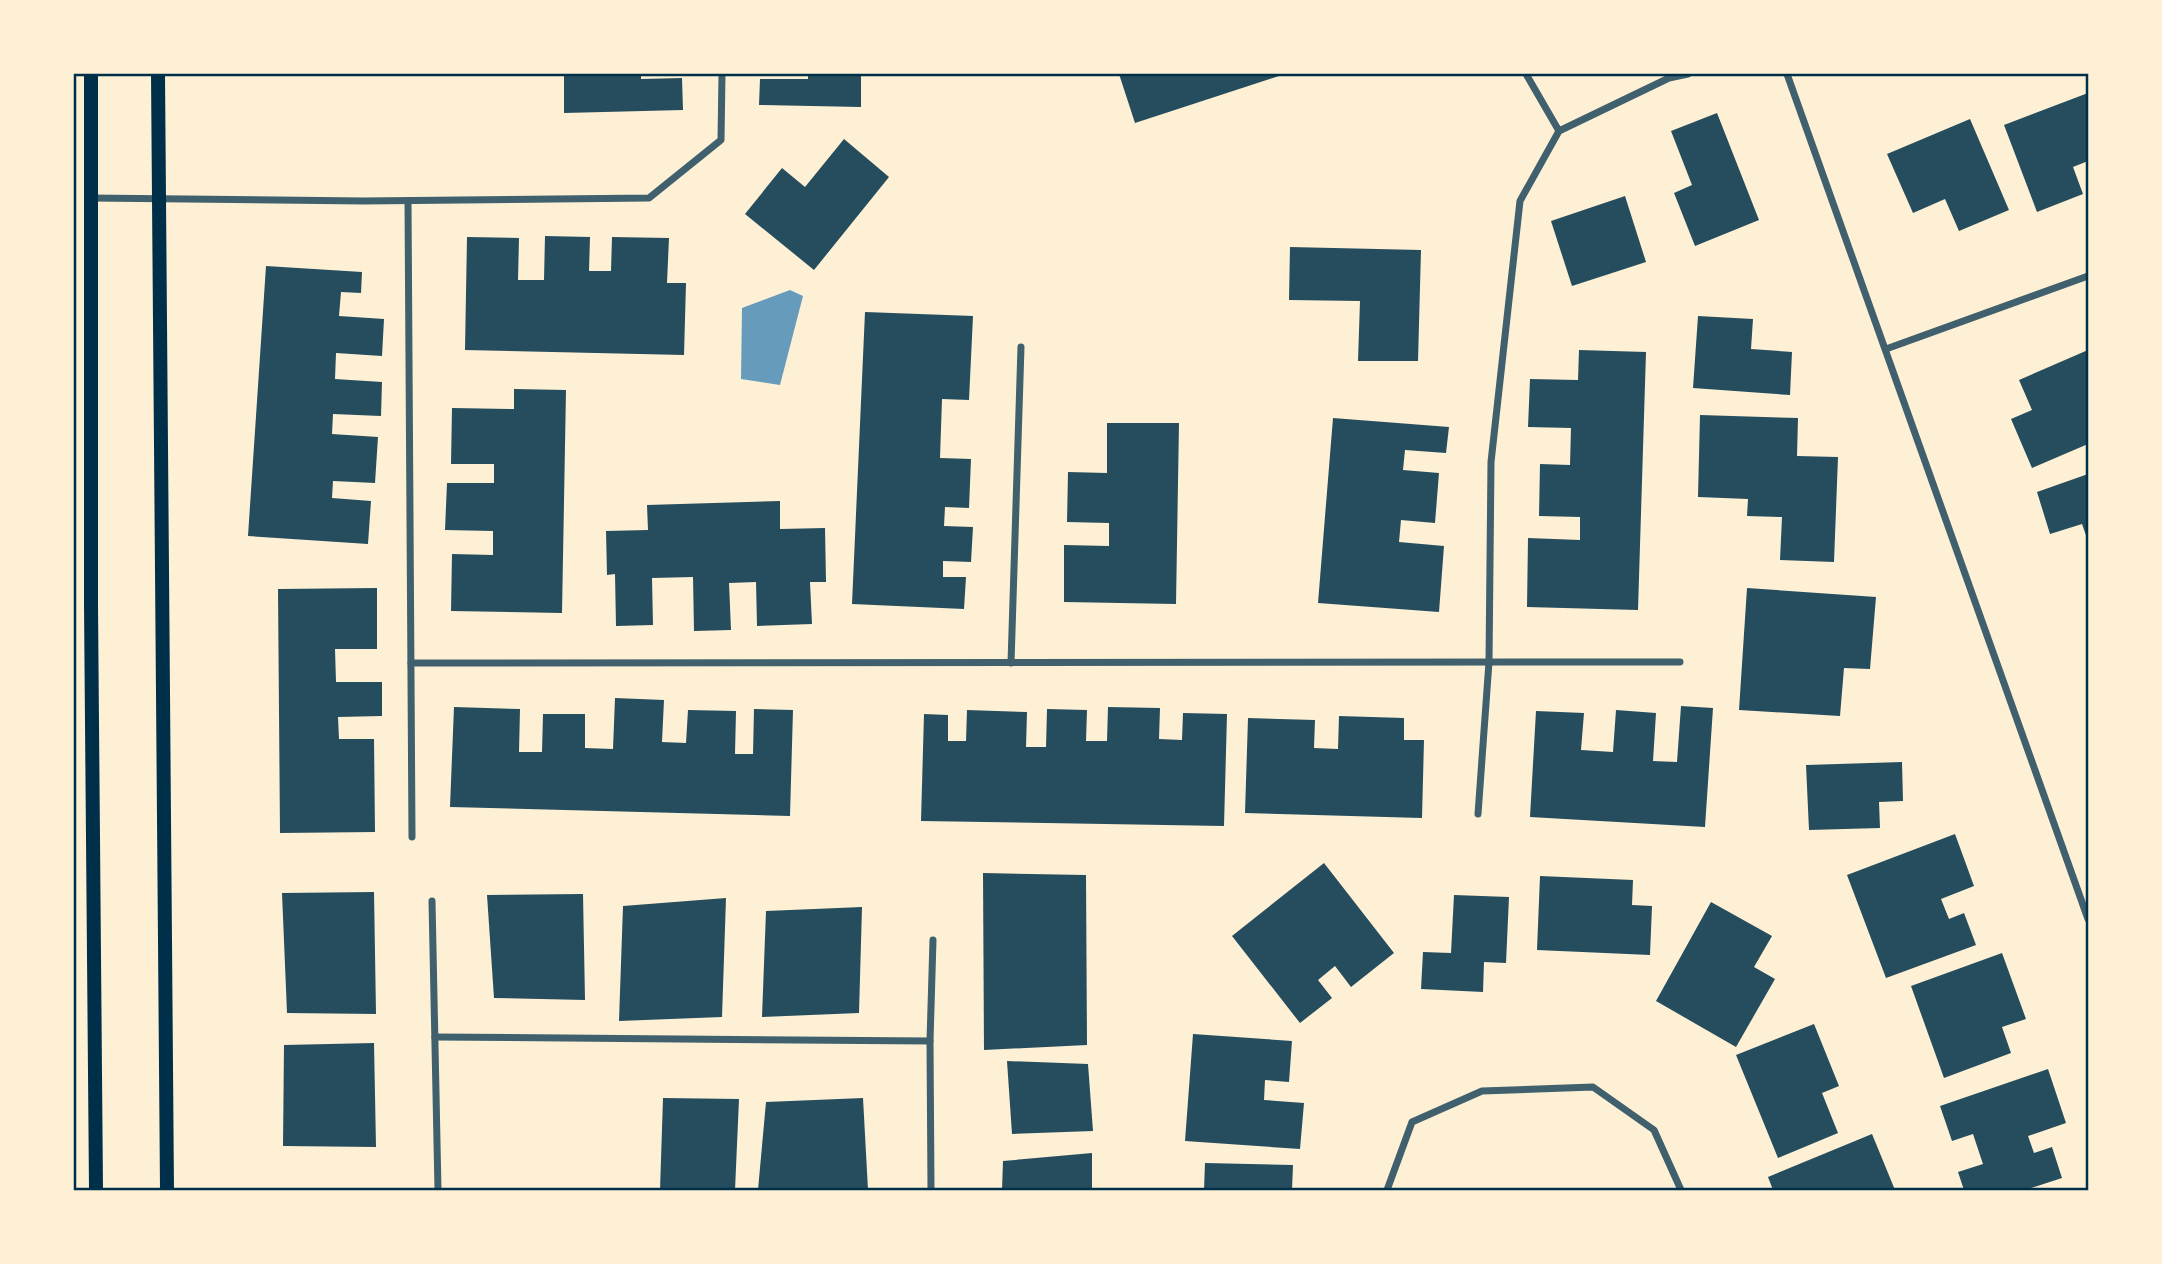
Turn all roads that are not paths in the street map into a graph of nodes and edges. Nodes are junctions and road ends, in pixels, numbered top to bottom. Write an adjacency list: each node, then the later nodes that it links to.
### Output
1 (91, 74): 8 (main road)
2 (158, 74): 9 (main road)
3 (722, 74): 10 (street)
4 (1526, 74): 7 (street)
5 (1688, 74): 7 (street)
6 (1787, 74): 13 (street)
7 (1559, 131): 14 (street)
8 (91, 198): 9 (street); 25 (main road)
9 (158, 200): 10 (street); 26 (main road)
10 (408, 201): 16 (street)
11 (2088, 276): 13 (street)
12 (1021, 347): 17 (street)
13 (1886, 349): 21 (street)
14 (1489, 662): 15 (street); 17 (street); 18 (street)
15 (1680, 662)
16 (411, 663): 17 (street); 19 (street)
17 (1012, 663)
18 (1478, 814)
19 (412, 837)
20 (432, 901): 23 (street)
21 (2088, 919)
22 (933, 940): 24 (street)
23 (435, 1037): 24 (street); 27 (street)
24 (930, 1041): 28 (street)
25 (96, 1191)
26 (167, 1191)
27 (438, 1191)
28 (931, 1191)
29 (1387, 1191): 30 (street)
30 (1681, 1191)

